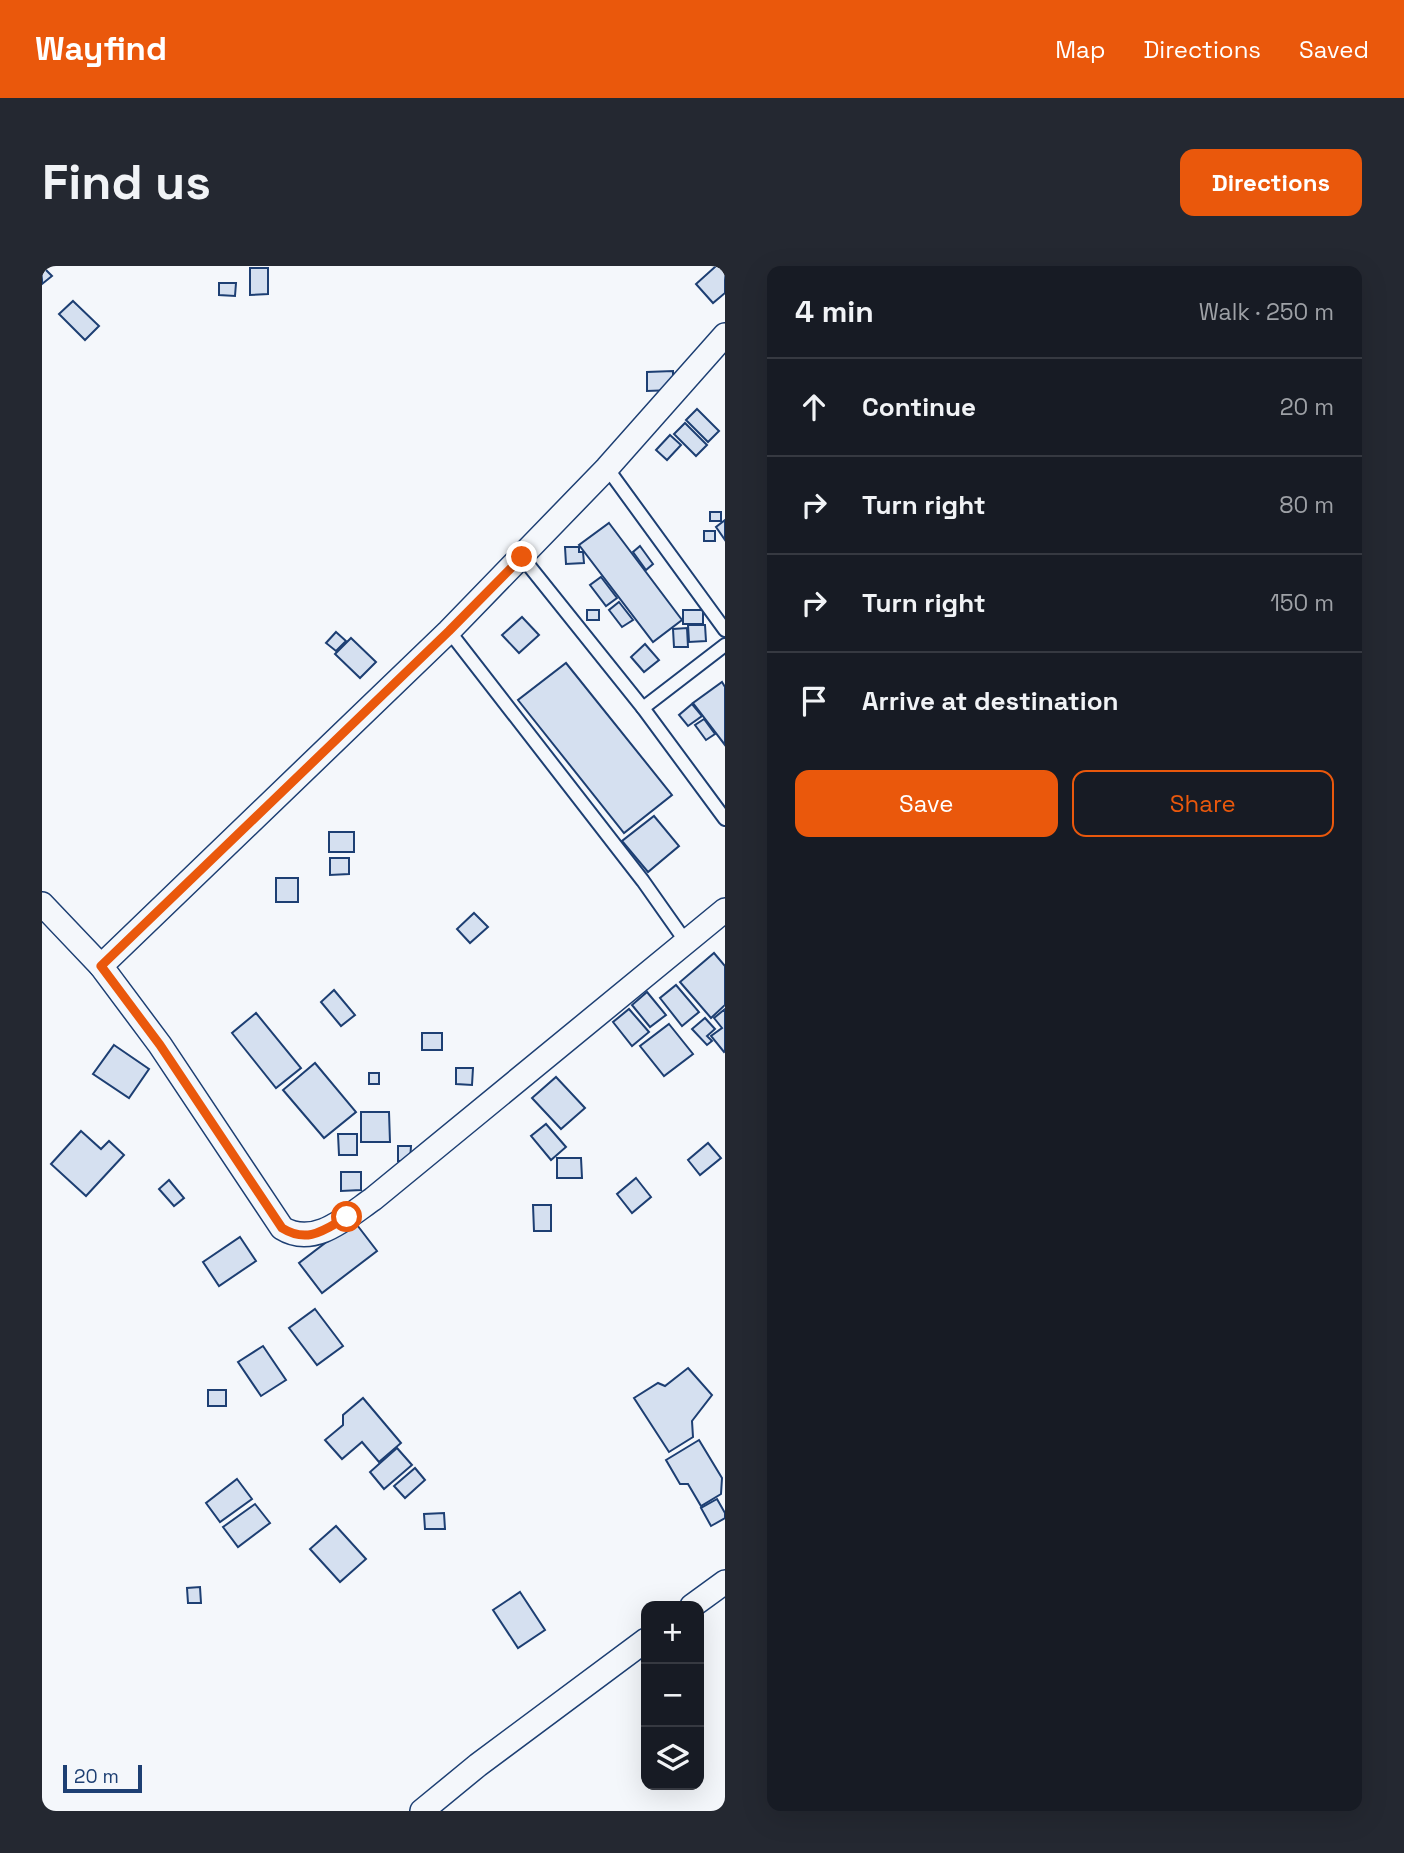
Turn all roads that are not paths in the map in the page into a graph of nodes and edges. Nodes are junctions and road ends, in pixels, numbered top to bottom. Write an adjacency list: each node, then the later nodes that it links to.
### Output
1 (725, 335): 2 (street)
2 (607, 468): 3 (street); 4 (lane)
3 (522, 557): 5 (street); 7 (lane)
4 (725, 630)
5 (449, 631): 11 (lane); 12 (street)
6 (725, 645): 7 (lane)
7 (643, 708): 8 (lane)
8 (725, 819)
9 (42, 904): 12 (street)
10 (725, 910): 11 (street)
11 (686, 942): 12 (street)
12 (101, 966)
13 (725, 1583): 14 (street)
14 (699, 1601)
15 (641, 1644): 16 (street)
16 (422, 1811)

